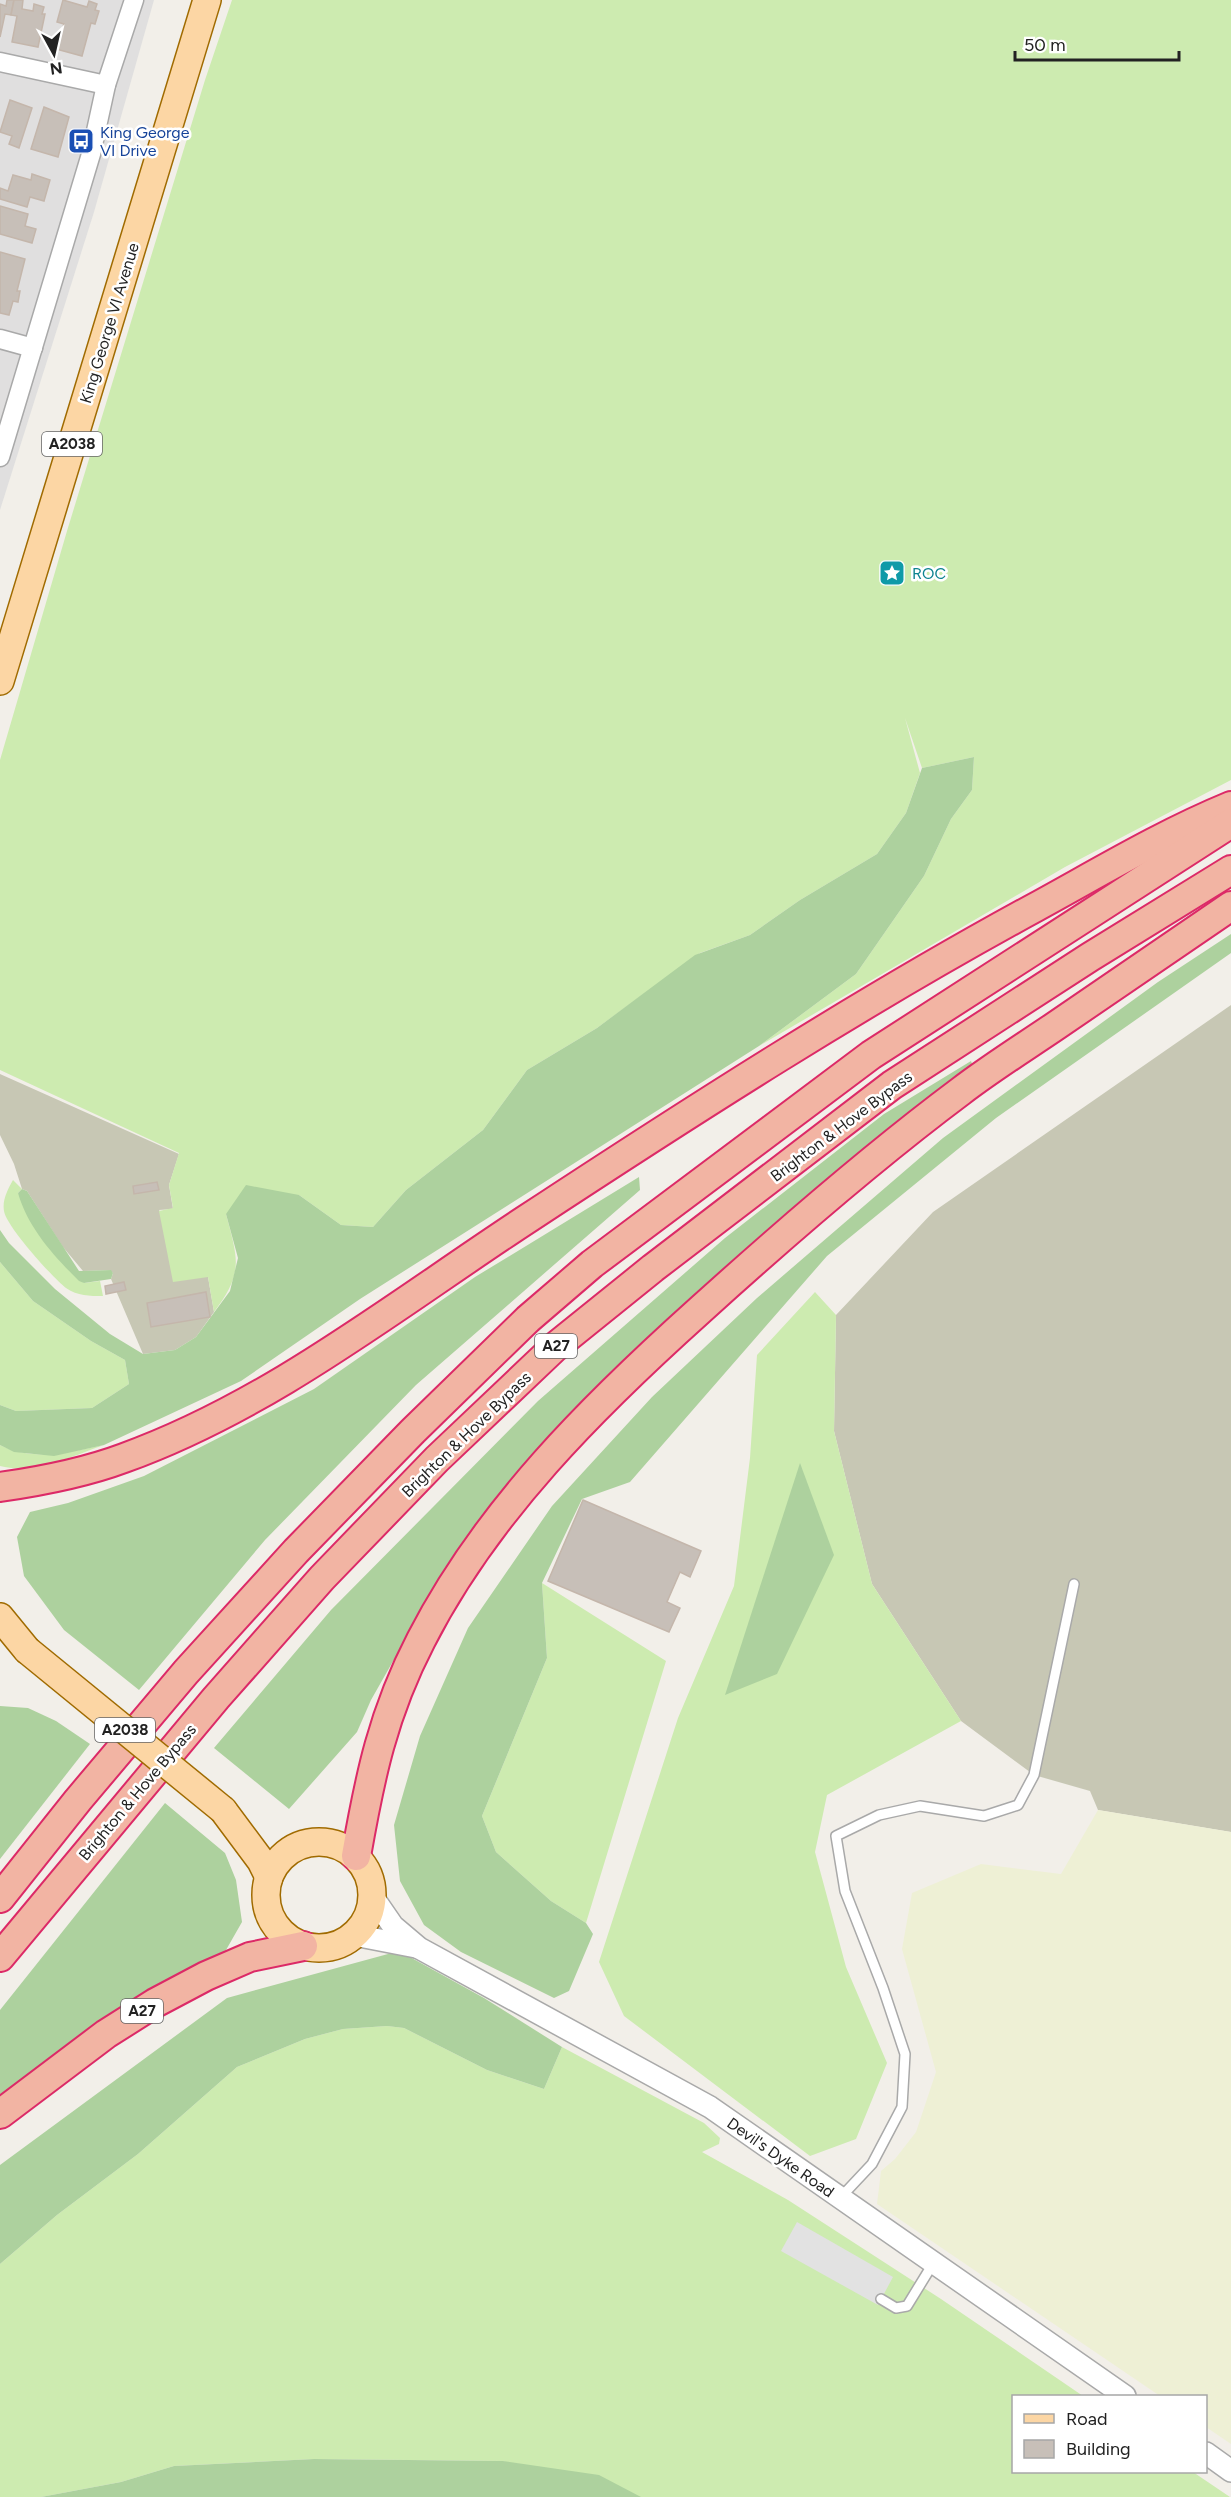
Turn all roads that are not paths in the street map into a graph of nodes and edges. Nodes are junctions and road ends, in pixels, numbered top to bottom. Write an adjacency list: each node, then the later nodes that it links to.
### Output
1 (134, 0): 4 (street)
2 (207, 0): 8 (main road, King George VI Avenue / A2038)
3 (0, 62): 4 (street)
4 (106, 85): 6 (street)
5 (0, 339): 6 (street)
6 (33, 348): 7 (street)
7 (0, 457)
8 (0, 681)
9 (1231, 806): 13 (highway)
10 (1231, 823): 23 (highway, A27)
11 (1231, 870): 27 (highway, Brighton & Hove Bypass / A27)
12 (1231, 906): 20 (highway)
13 (0, 1487)
14 (1074, 1584): 29 (lane)
15 (0, 1617): 17 (main road, A2038)
16 (0, 1640): 17 (main road, A2038)
17 (27, 1650): 18 (main road, A2038, bridge)
18 (223, 1810): 19 (main road, A2038); 21 (main road, A2038)
19 (294, 1848): 20 (main road); 21 (main road)
20 (356, 1856): 22 (main road)
21 (268, 1877): 25 (main road)
22 (373, 1897): 24 (main road); 26 (street, Devil's Dyke Road)
23 (0, 1898)
24 (354, 1935): 25 (main road); 26 (street, Devil's Dyke Road)
25 (303, 1946): 28 (highway, A27)
26 (419, 1948): 29 (street, Devil's Dyke Road)
27 (0, 1957)
28 (0, 2114)
29 (840, 2199): 30 (street, Devil's Dyke Road)
30 (934, 2262): 31 (lane); 32 (street, Devil's Dyke Road)
31 (881, 2300)
32 (1122, 2395)
33 (1207, 2454): 34 (street)
34 (1231, 2471)

